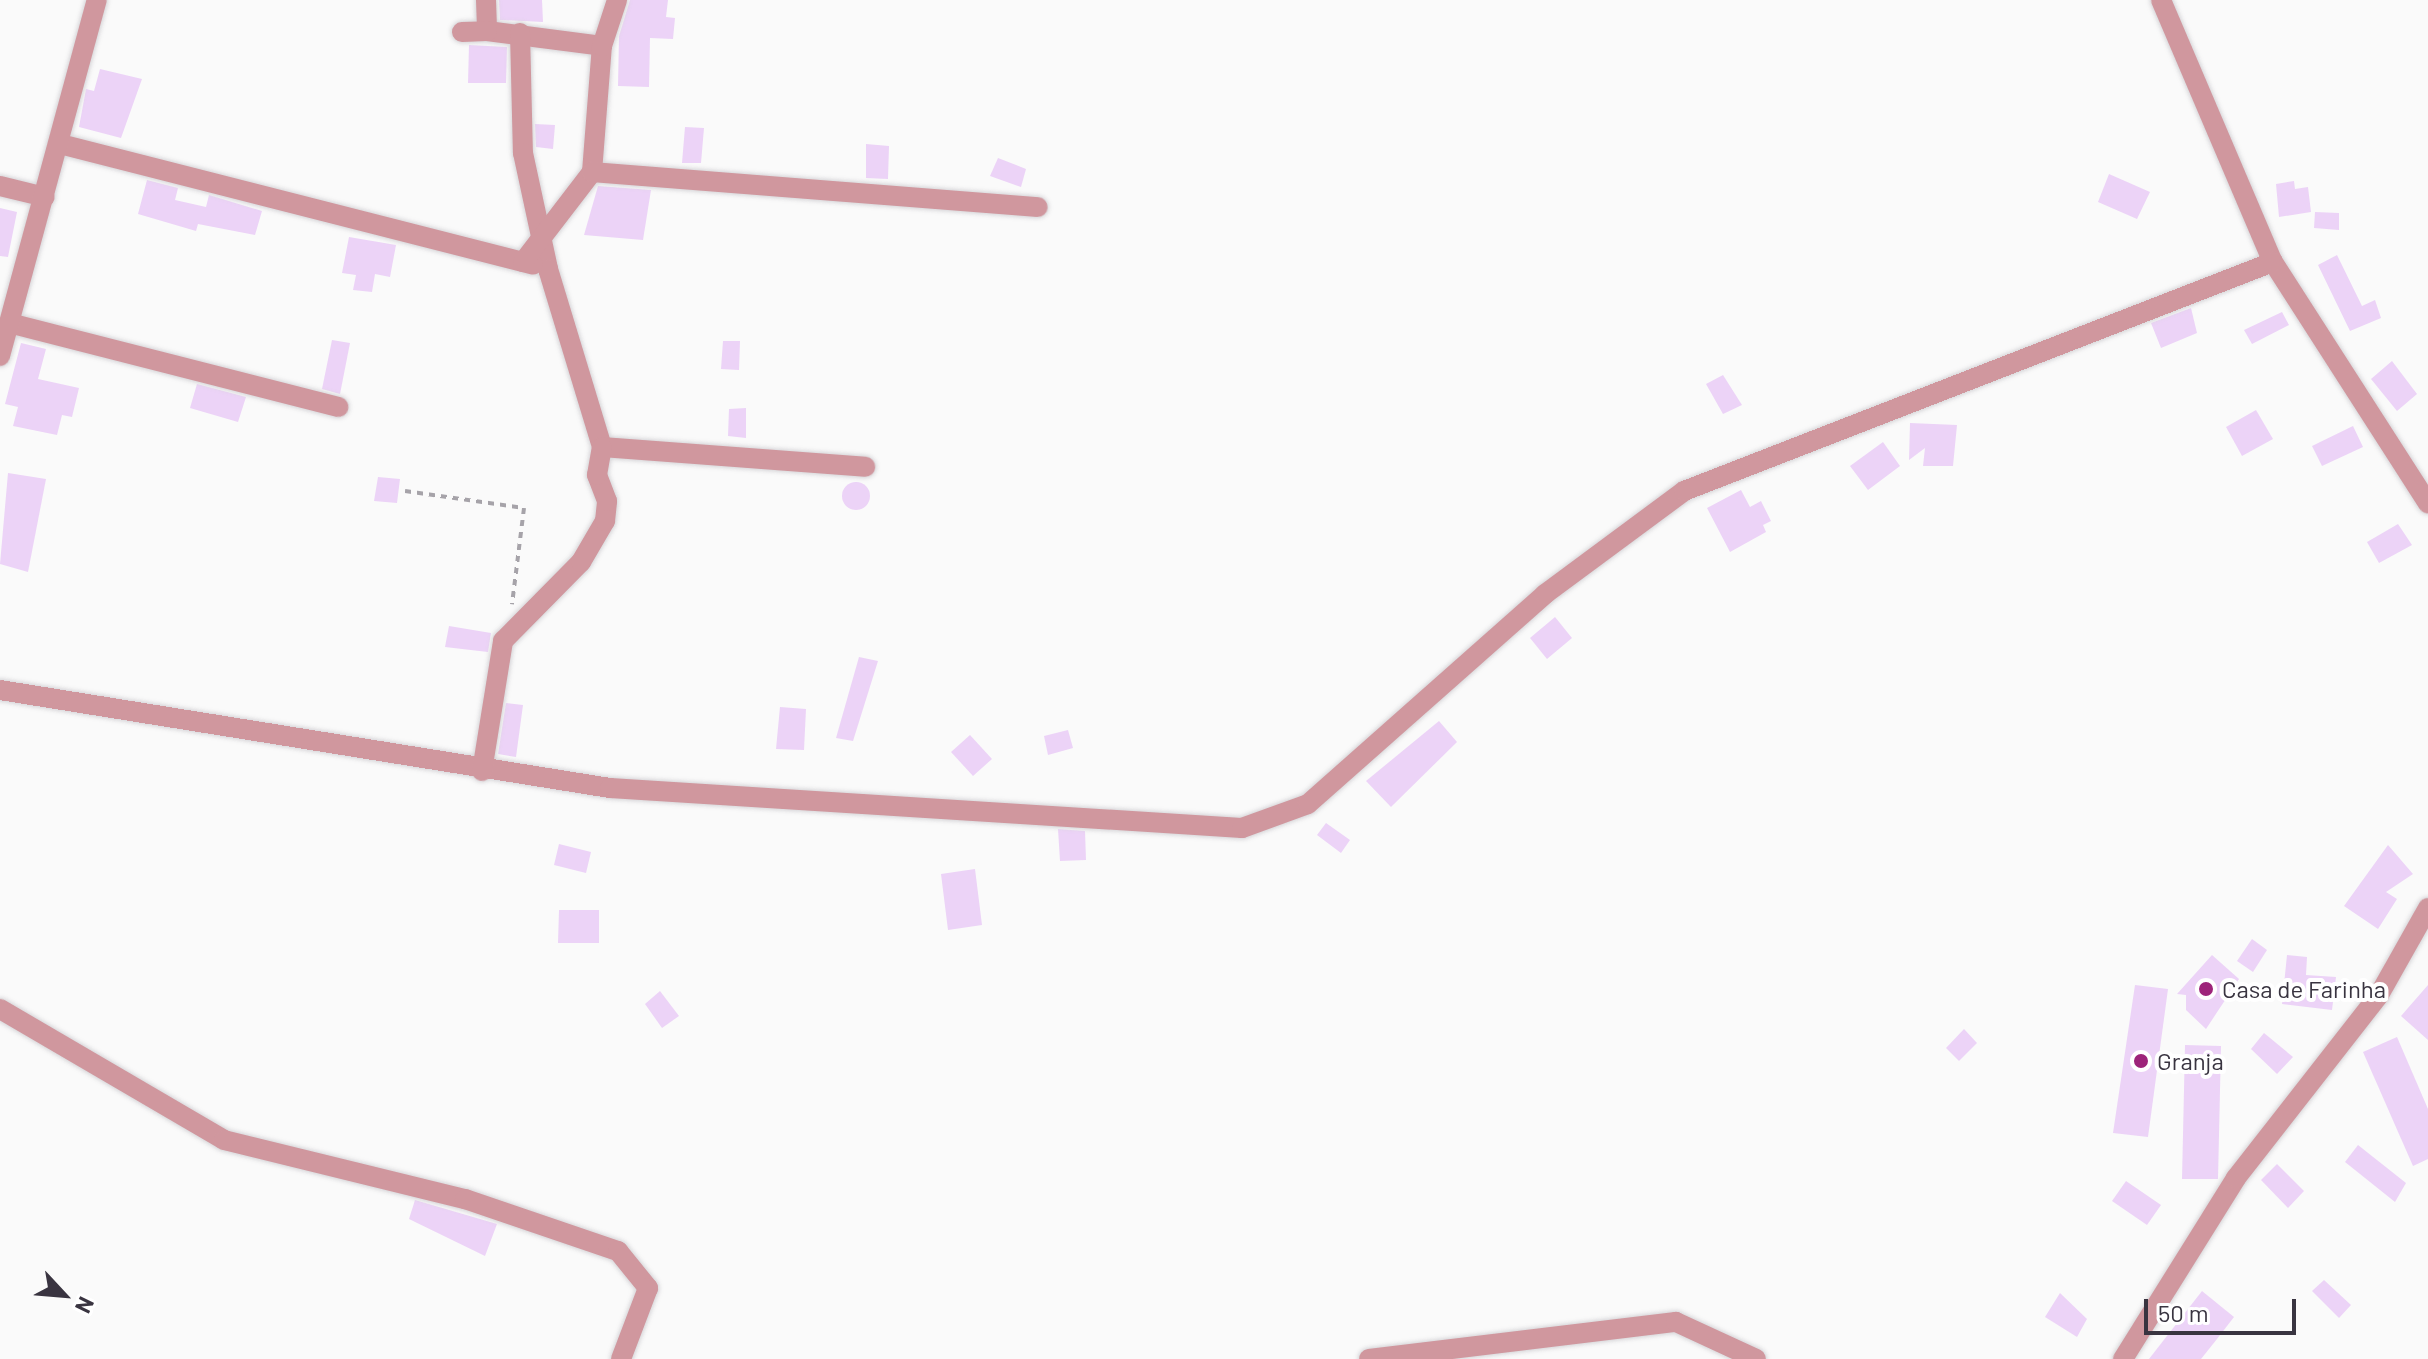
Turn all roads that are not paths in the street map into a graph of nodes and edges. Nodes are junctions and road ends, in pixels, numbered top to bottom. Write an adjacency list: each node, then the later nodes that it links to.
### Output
1 (97, 0): 9 (street)
2 (486, 0): 5 (street)
3 (617, 0): 8 (street)
4 (2161, 0): 16 (street)
5 (487, 31): 6 (street); 7 (street)
6 (462, 32)
7 (520, 33): 8 (street); 14 (street)
8 (602, 46): 10 (street)
9 (60, 144): 12 (street); 15 (street)
10 (592, 172): 13 (street); 14 (street)
11 (0, 186): 12 (street)
12 (45, 197): 18 (street)
13 (1038, 207)
14 (540, 238): 15 (street); 17 (street)
15 (523, 262): 17 (street)
16 (2273, 262): 23 (street); 25 (street)
17 (548, 269): 21 (street)
18 (9, 323): 19 (street); 20 (street)
19 (0, 356)
20 (338, 407)
21 (602, 447): 22 (street); 25 (street)
22 (865, 467)
23 (2428, 503)
24 (0, 690): 25 (street)
25 (482, 771)
26 (2428, 908): 31 (street)
27 (0, 1009): 28 (street)
28 (621, 1359)
29 (1369, 1359): 30 (street)
30 (1756, 1359)
31 (2123, 1359)

